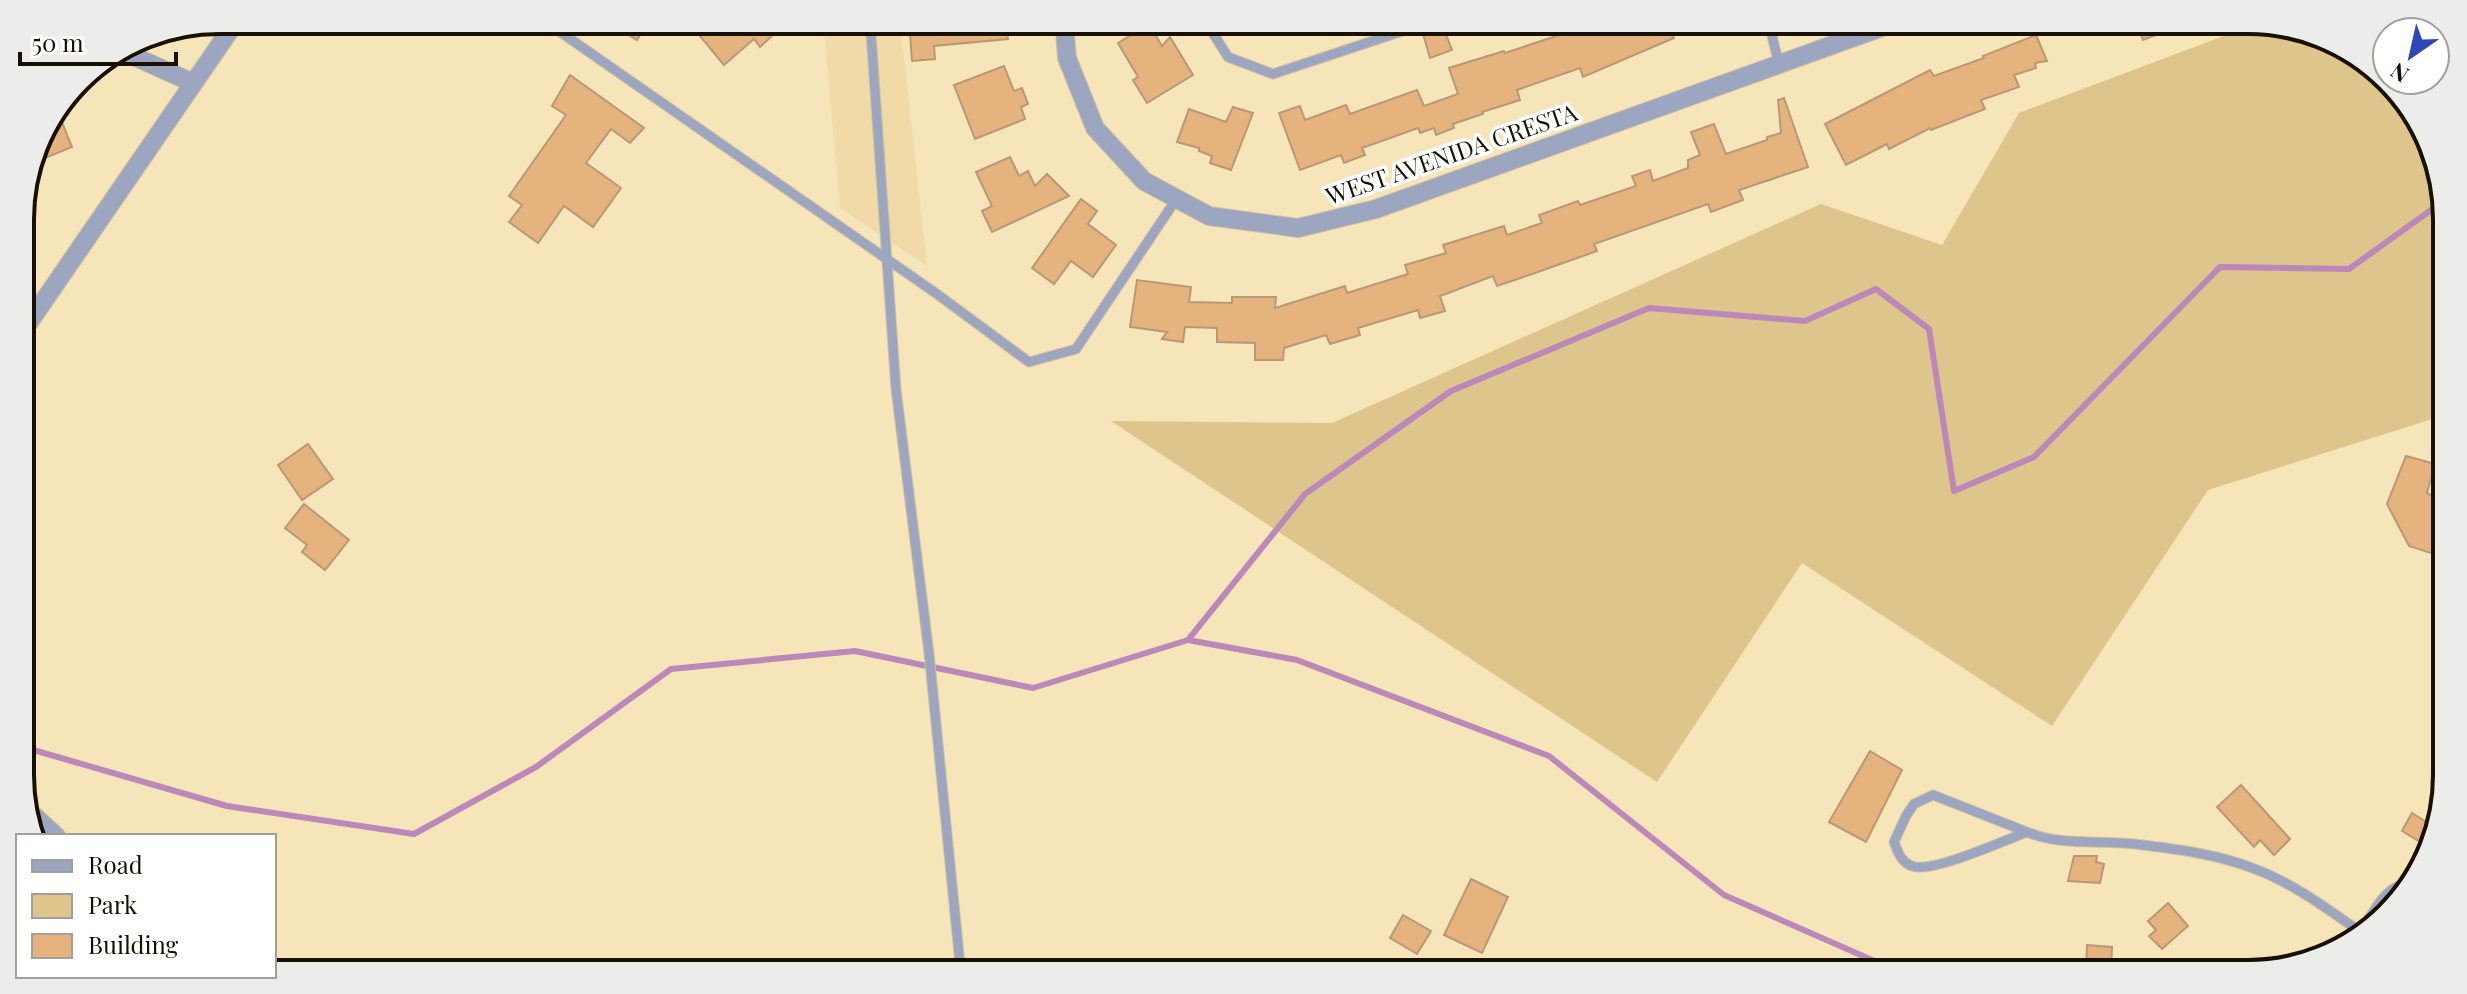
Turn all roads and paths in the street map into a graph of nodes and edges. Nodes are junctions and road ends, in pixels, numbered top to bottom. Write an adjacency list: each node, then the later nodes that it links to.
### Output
1 (227, 34): 11 (street)
2 (563, 34): 13 (lane)
3 (871, 34): 13 (lane)
4 (1065, 34): 12 (street, WEST AVENIDA CRESTA)
5 (1213, 34): 6 (lane)
6 (1394, 34)
7 (1772, 34): 10 (lane)
8 (1863, 34): 10 (street, WEST AVENIDA CRESTA)
9 (133, 56): 11 (street)
10 (1779, 64): 12 (street, WEST AVENIDA CRESTA)
11 (193, 83): 14 (street)
12 (1177, 198): 13 (lane)
13 (887, 260): 19 (lane)
14 (34, 315)
15 (2027, 832): 15 (lane); 18 (lane)
16 (2392, 891): 17 (lane)
17 (2377, 908)
18 (2353, 927)
19 (960, 960)

